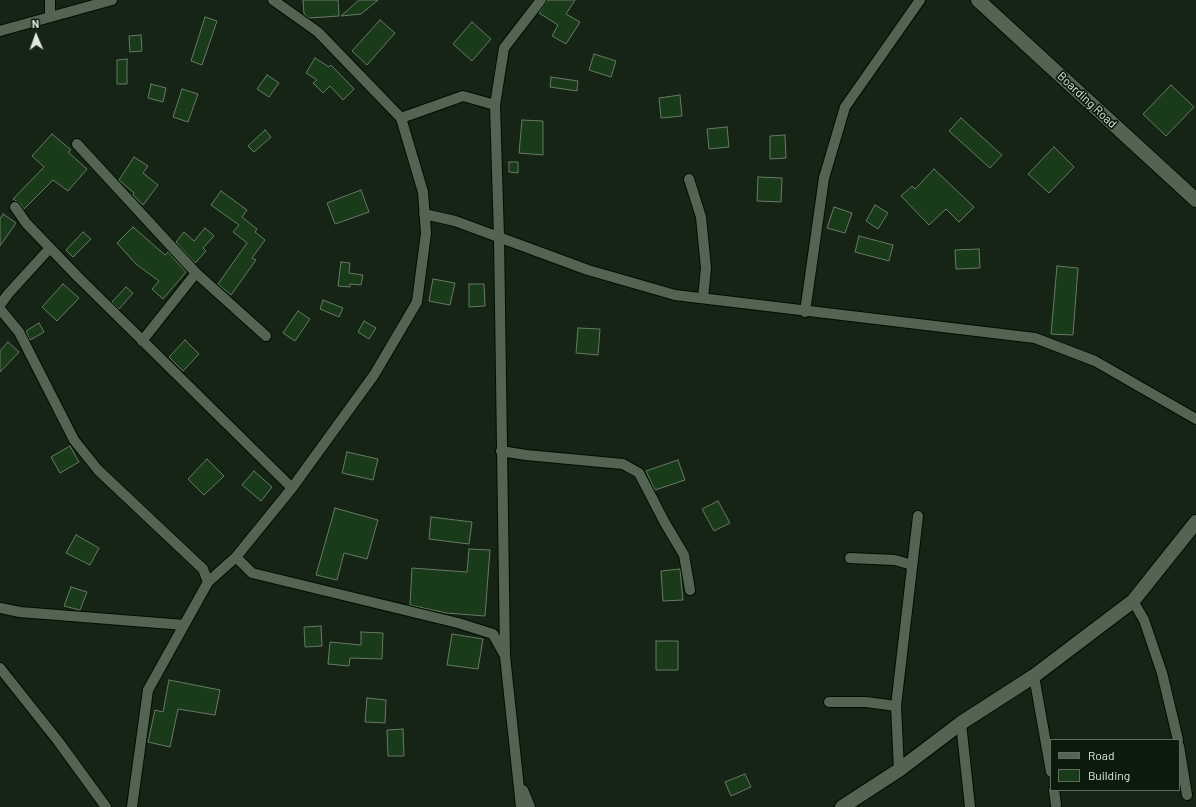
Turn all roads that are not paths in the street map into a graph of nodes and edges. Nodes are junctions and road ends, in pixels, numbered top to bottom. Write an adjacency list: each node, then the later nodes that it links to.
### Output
1 (50, 0): 7 (street)
2 (112, 0): 7 (street)
3 (273, 0): 10 (street)
4 (541, 0): 9 (street)
5 (920, 0): 22 (street)
6 (978, 0): 13 (main road, Boarding Road)
7 (50, 16): 8 (street)
8 (0, 31)
9 (495, 105): 10 (street); 16 (street)
10 (401, 118): 15 (street)
11 (77, 144): 18 (street)
12 (689, 180): 19 (street)
13 (1196, 200)
14 (15, 207): 17 (street)
15 (424, 214): 16 (street); 27 (street)
16 (499, 237): 19 (street); 26 (street)
17 (50, 248): 20 (street); 24 (street)
18 (196, 274): 23 (street); 24 (street)
19 (703, 298): 22 (street)
20 (0, 305)
21 (0, 309): 33 (street)
22 (805, 312): 25 (street)
23 (266, 336)
24 (142, 341): 27 (street)
25 (1196, 420)
26 (501, 452): 34 (street); 38 (street)
27 (292, 488): 30 (street)
28 (918, 516): 32 (street)
29 (1194, 530): 35 (main road)
30 (236, 557): 33 (street); 38 (street)
31 (850, 558): 32 (street)
32 (912, 565): 42 (street)
33 (208, 582): 37 (street)
34 (690, 590)
35 (1133, 601): 40 (main road); 44 (street)
36 (0, 608): 37 (street)
37 (184, 625): 53 (street)
38 (505, 656): 48 (street)
39 (0, 668): 52 (street)
40 (1034, 676): 43 (main road); 46 (street)
41 (829, 702): 42 (street)
42 (896, 706): 47 (street)
43 (961, 723): 47 (main road); 57 (street)
44 (1178, 739)
45 (1180, 752): 50 (street)
46 (1050, 766)
47 (899, 770): 56 (main road)
48 (519, 780): 54 (street); 55 (street)
49 (1054, 791): 51 (street)
50 (1187, 795)
51 (1056, 805)
52 (106, 807)
53 (132, 807)
54 (521, 807)
55 (530, 807)
56 (842, 807)
57 (970, 807)

